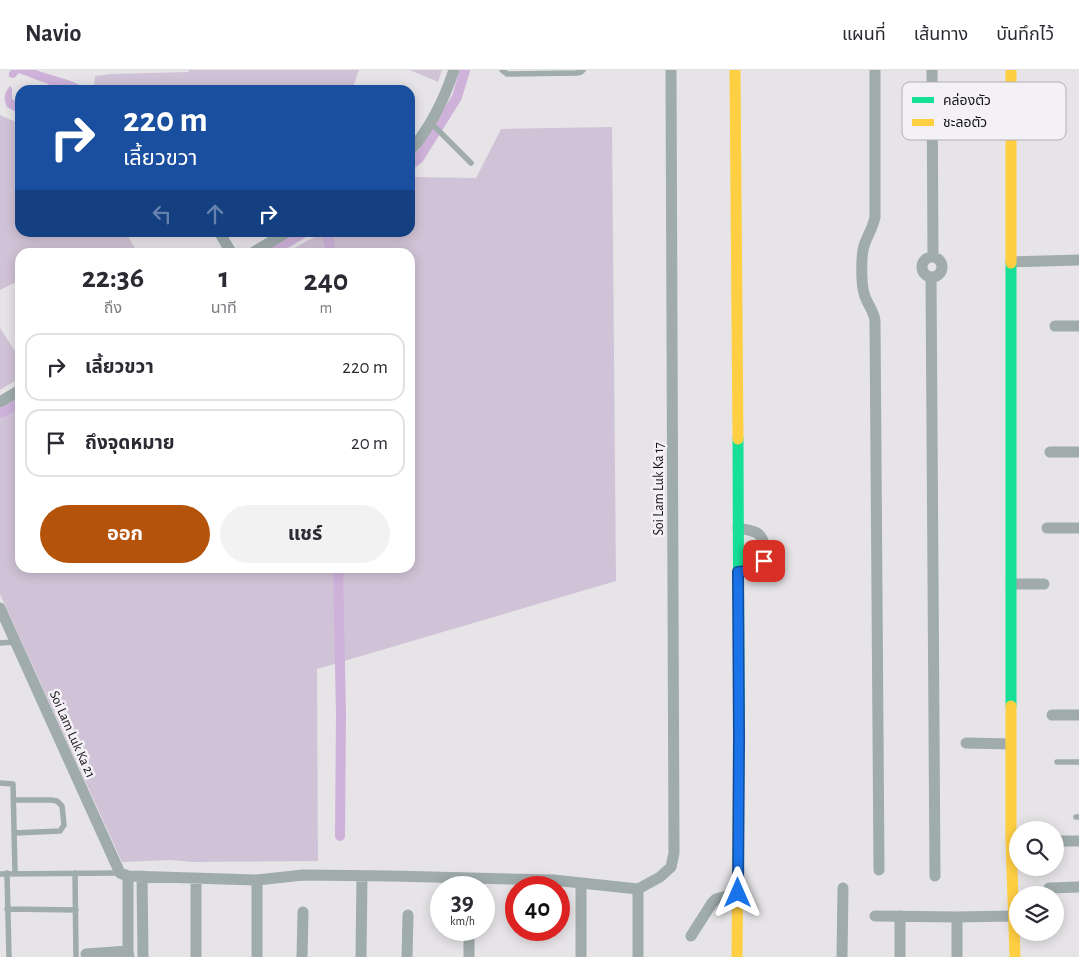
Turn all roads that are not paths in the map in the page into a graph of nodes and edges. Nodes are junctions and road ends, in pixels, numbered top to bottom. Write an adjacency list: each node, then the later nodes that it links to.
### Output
1 (454, 70): 7 (street)
2 (502, 70): 3 (lane)
3 (583, 70)
4 (671, 70): 62 (street, Soi Lam Luk Ka 17)
5 (735, 70): 24 (street)
6 (875, 70): 45 (street)
7 (433, 125): 10 (street); 11 (lane)
8 (932, 140): 53 (street)
9 (1011, 140): 17 (street)
10 (415, 145)
11 (471, 163)
12 (222, 237): 14 (street)
13 (279, 237): 15 (street)
14 (229, 248)
15 (261, 248)
16 (1079, 260): 17 (street)
17 (1011, 262): 28 (street)
18 (1055, 326): 19 (street)
19 (1079, 326)
20 (15, 393): 21 (street)
21 (0, 402)
22 (1050, 452): 23 (street)
23 (1079, 452)
24 (738, 528): 27 (street); 27 (street)
25 (1047, 528): 26 (street)
26 (1079, 528)
27 (738, 572): 63 (street)
28 (1011, 584): 29 (street); 36 (street)
29 (1044, 584)
30 (0, 608): 31 (street, Soi Lam Luk Ka 21)
31 (15, 642): 32 (lane); 50 (street, Soi Lam Luk Ka 21)
32 (0, 643)
33 (1052, 715): 34 (street)
34 (1079, 716)
35 (966, 743): 36 (street)
36 (1011, 744): 41 (street)
37 (1057, 762): 38 (lane)
38 (1079, 762)
39 (0, 783): 40 (lane)
40 (14, 800): 42 (lane); 42 (lane)
41 (1013, 821)
42 (14, 833): 49 (lane)
43 (1064, 841): 44 (street)
44 (1079, 841)
45 (879, 870)
46 (75, 873): 49 (lane); 50 (lane); 65 (lane)
47 (0, 874): 48 (lane)
48 (7, 874): 49 (lane); 64 (lane)
49 (15, 874)
50 (124, 874): 51 (street); 72 (street)
51 (142, 876): 54 (street); 73 (street)
52 (362, 876): 55 (street); 56 (street); 84 (street)
53 (936, 876)
54 (196, 878): 55 (street); 81 (street)
55 (257, 880): 82 (street)
56 (430, 880)
57 (495, 882): 58 (street)
58 (581, 883): 62 (street); 87 (street)
59 (1079, 887): 61 (street)
60 (843, 888): 90 (street)
61 (1064, 888)
62 (638, 889): 88 (street)
63 (738, 893): 74 (street); 89 (street)
64 (7, 909): 65 (lane); 79 (lane)
65 (76, 910): 78 (lane)
66 (303, 912): 83 (street)
67 (408, 915): 85 (street)
68 (875, 916): 69 (street)
69 (900, 916): 71 (street); 91 (street)
70 (1009, 916): 71 (street)
71 (957, 917): 92 (street)
72 (128, 935): 73 (street); 77 (street)
73 (143, 935): 80 (street)
74 (690, 936)
75 (469, 941): 86 (street)
76 (1015, 941): 93 (street)
77 (128, 954): 78 (street)
78 (81, 955)
79 (9, 957)
80 (143, 957)
81 (196, 957)
82 (257, 957)
83 (302, 957)
84 (361, 957)
85 (406, 957)
86 (469, 957)
87 (581, 957)
88 (638, 957)
89 (737, 957)
90 (842, 957)
91 (900, 957)
92 (957, 957)
93 (1015, 957)

